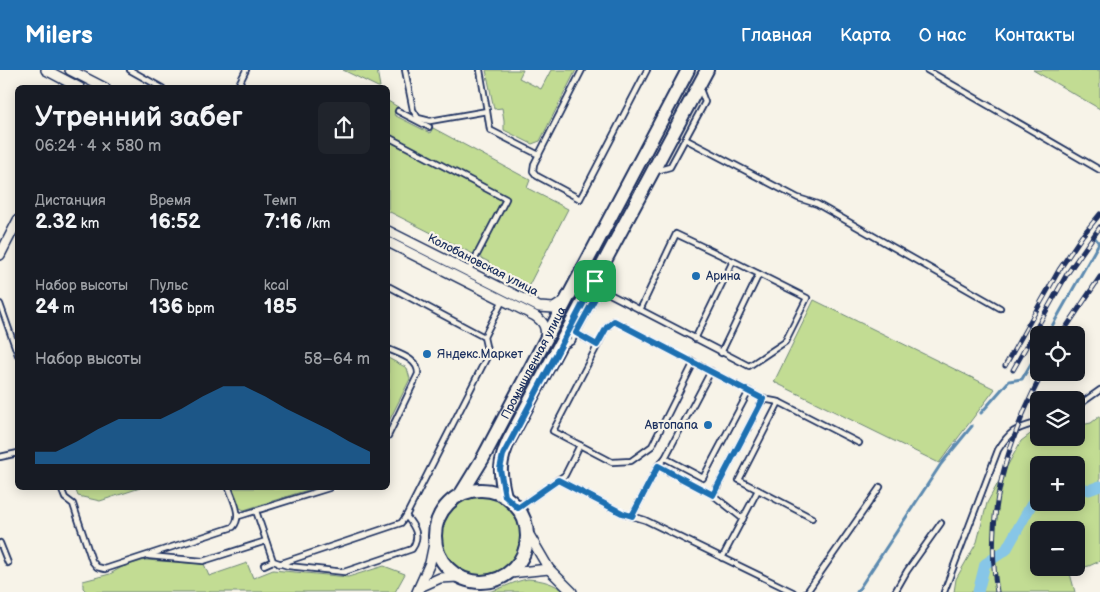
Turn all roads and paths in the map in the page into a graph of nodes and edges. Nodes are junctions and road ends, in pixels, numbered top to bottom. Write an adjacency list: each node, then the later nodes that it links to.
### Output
1 (46, 70): 14 (street)
2 (70, 70): 13 (street)
3 (93, 70): 13 (street)
4 (130, 70): 15 (lane)
5 (246, 70): 16 (lane)
6 (405, 70): 20 (lane)
7 (480, 70): 19 (lane)
8 (582, 70): 24 (lane)
9 (647, 70): 24 (lane)
10 (688, 70): 38 (street, Промышленная улица)
11 (707, 70): 17 (street, Промышленная улица)
12 (927, 70): 25 (lane)
13 (86, 83)
14 (74, 85)
15 (157, 85)
16 (238, 85)
17 (698, 86): 23 (lane); 26 (street, Промышленная улица)
18 (398, 111): 20 (lane)
19 (487, 111): 20 (lane); 24 (lane)
20 (417, 119): 21 (lane)
21 (429, 127)
22 (390, 138): 32 (lane)
23 (685, 139): 26 (lane); 41 (lane)
24 (539, 155)
25 (1100, 170)
26 (653, 172): 35 (street, Промышленная улица)
27 (15, 226): 30 (street)
28 (390, 232): 32 (street, Колобановская улица)
29 (390, 243): 34 (street, Колобановская улица)
30 (0, 255)
31 (732, 261): 33 (lane); 42 (lane); 45 (lane)
32 (468, 272): 34 (lane); 37 (street, Колобановская улица)
33 (759, 274): 51 (lane); 51 (lane)
34 (464, 280): 39 (street, Колобановская улица)
35 (598, 285): 42 (lane); 43 (lane); 50 (street, Промышленная улица)
36 (390, 287): 44 (lane)
37 (507, 292): 38 (street, Колобановская улица); 39 (lane)
38 (568, 299): 46 (street, Промышленная улица)
39 (503, 300): 44 (lane); 46 (street, Колобановская улица)
40 (0, 304): 48 (lane)
41 (1000, 308)
42 (640, 310): 45 (lane)
43 (576, 333): 47 (lane); 50 (lane)
44 (484, 336): 79 (lane)
45 (695, 339): 51 (lane)
46 (544, 344): 73 (street, Промышленная улица)
47 (597, 345): 52 (lane); 62 (lane)
48 (15, 346)
49 (390, 350): 60 (lane)
50 (558, 350): 75 (street, Промышленная улица)
51 (721, 352)
52 (694, 362): 53 (lane); 62 (lane)
53 (711, 371): 55 (lane); 65 (lane)
54 (1100, 390): 57 (lane)
55 (748, 391): 56 (lane); 65 (lane)
56 (763, 399): 58 (lane); 74 (lane)
57 (1085, 401)
58 (779, 402): 61 (lane); 72 (lane)
59 (1030, 425): 102 (lane)
60 (390, 432)
61 (859, 443)
62 (580, 445): 67 (lane)
63 (15, 454): 64 (lane)
64 (0, 457)
65 (665, 458): 66 (lane)
66 (658, 466): 74 (lane); 80 (lane)
67 (558, 480): 76 (lane); 80 (lane)
68 (880, 487): 100 (lane)
69 (63, 490): 88 (lane)
70 (230, 490): 78 (lane)
71 (323, 490): 77 (lane)
72 (758, 490): 81 (lane); 82 (lane)
73 (461, 494): 75 (street); 85 (street)
74 (713, 495): 81 (lane)
75 (505, 496): 76 (street)
76 (518, 508): 84 (street)
77 (256, 511): 78 (lane); 86 (lane)
78 (238, 516): 88 (lane)
79 (406, 516): 92 (lane); 92 (lane)
80 (632, 516): 89 (lane)
81 (743, 518): 89 (lane)
82 (812, 518)
83 (941, 523): 101 (lane)
84 (528, 533): 94 (street); 95 (street)
85 (435, 539): 96 (street); 97 (street)
86 (266, 541): 88 (lane); 90 (lane)
87 (0, 543): 91 (lane)
88 (145, 556)
89 (722, 558): 99 (lane)
90 (273, 562): 92 (lane); 93 (lane)
91 (8, 563)
92 (279, 564)
93 (264, 565)
94 (550, 569): 95 (street); 98 (street)
95 (510, 573): 96 (street)
96 (458, 577): 97 (street)
97 (418, 589)
98 (572, 592)
99 (793, 592)
100 (808, 592)
101 (895, 592)
102 (944, 592)

